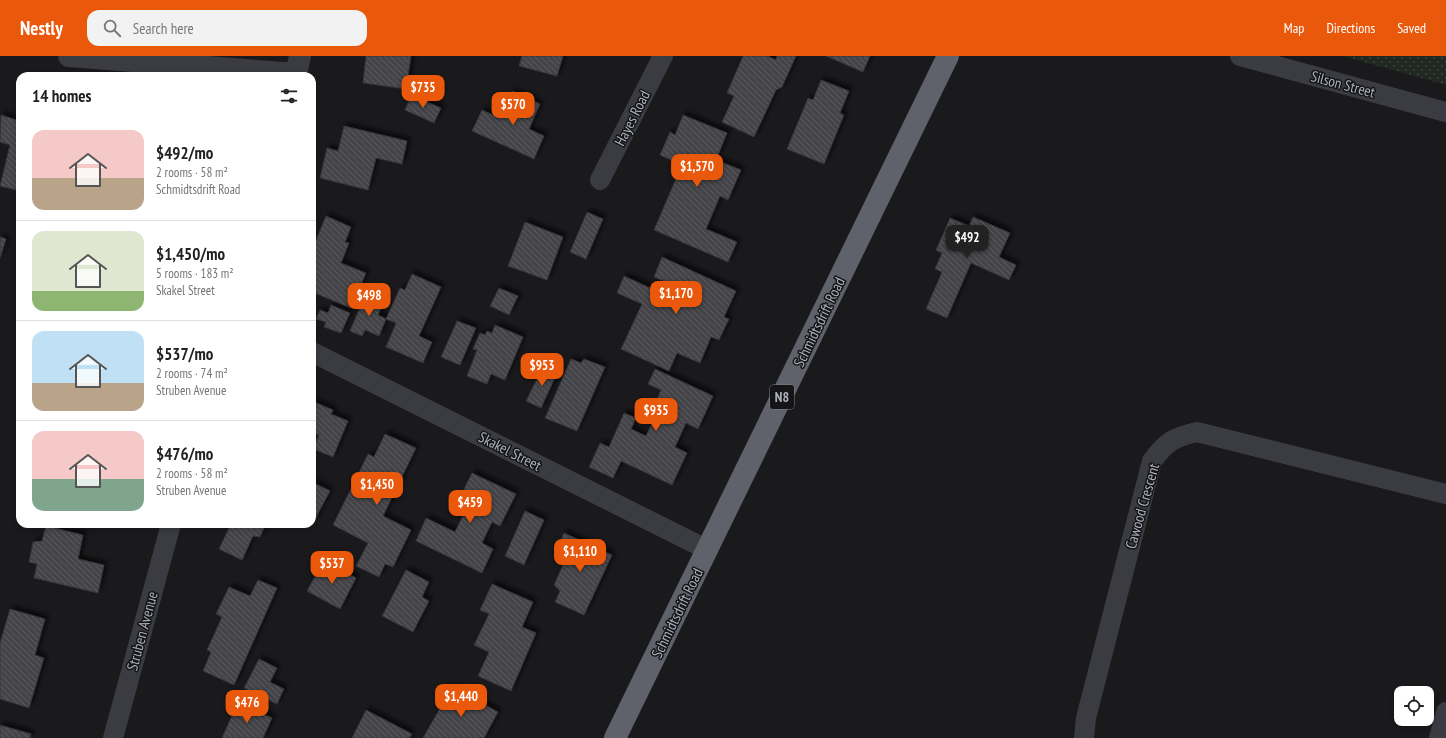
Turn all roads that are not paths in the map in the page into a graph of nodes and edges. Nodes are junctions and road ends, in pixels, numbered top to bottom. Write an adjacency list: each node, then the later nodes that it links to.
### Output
1 (69, 56): 5 (street)
2 (663, 56): 7 (street, Hayes Road)
3 (948, 56): 11 (highway, Schmidtsdrift Road / N8)
4 (1240, 56): 6 (street, Silson Street)
5 (297, 69)
6 (1446, 112)
7 (600, 180)
8 (316, 354): 11 (street, Skakel Street)
9 (1446, 494): 15 (street, Cawood Crescent)
10 (170, 528): 13 (street, Struben Avenue)
11 (708, 550): 14 (highway, Schmidtsdrift Road / N8)
12 (1446, 712): 16 (street)
13 (113, 738)
14 (615, 738)
15 (1084, 738)
16 (1439, 738)

